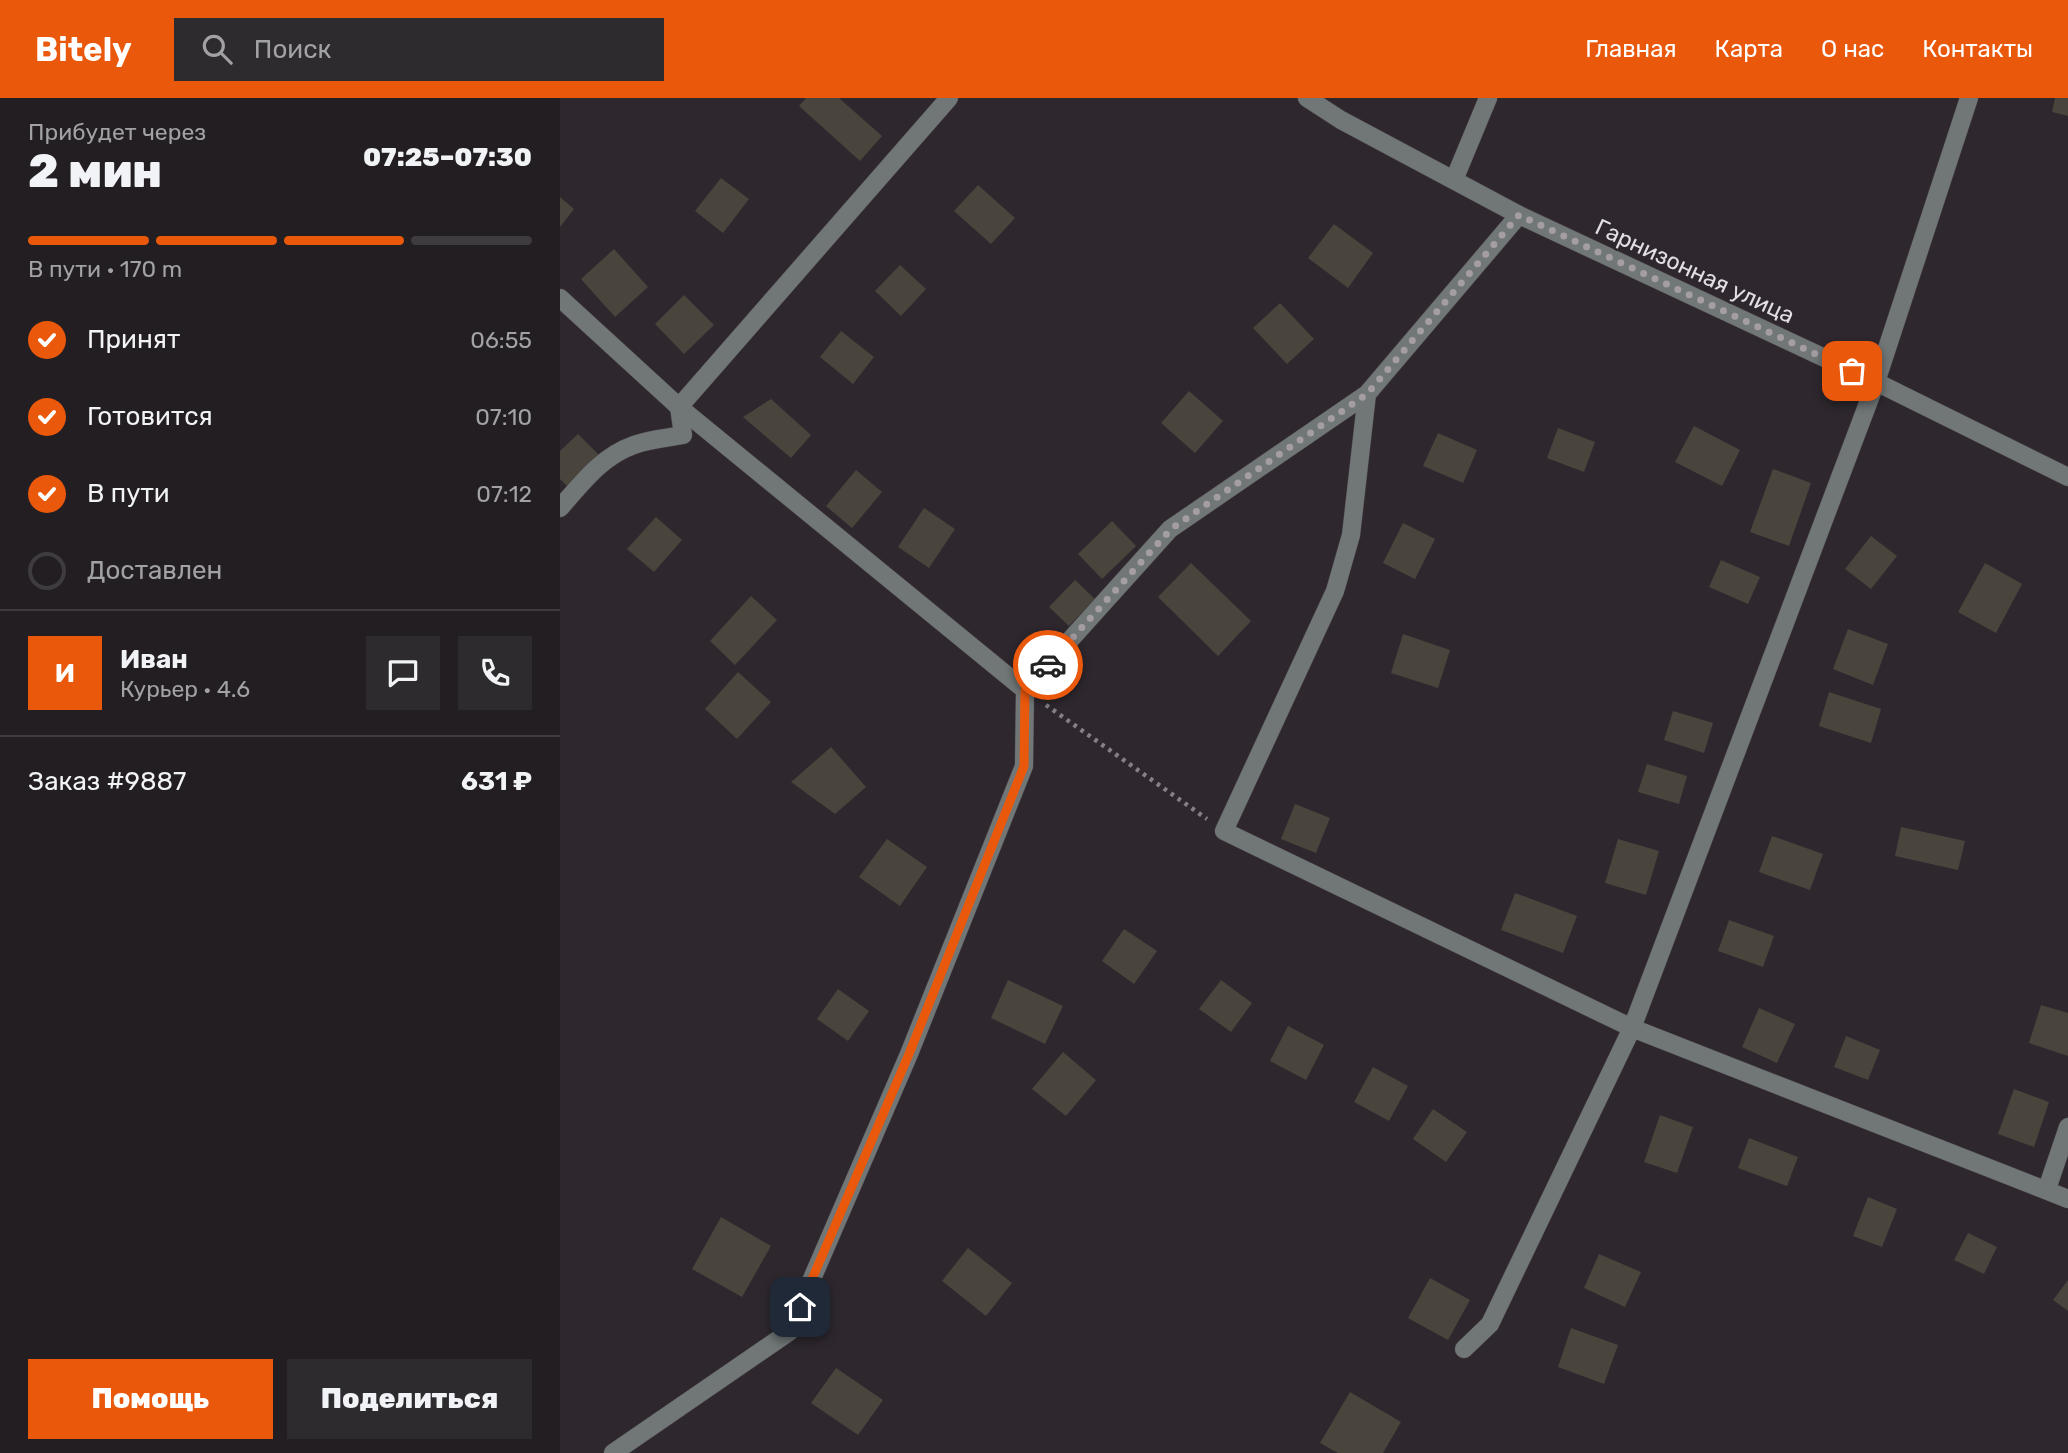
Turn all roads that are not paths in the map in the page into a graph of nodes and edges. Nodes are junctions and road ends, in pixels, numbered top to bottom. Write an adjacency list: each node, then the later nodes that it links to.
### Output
1 (949, 98): 10 (street)
2 (1307, 98): 5 (street, Гарнизонная улица)
3 (1488, 98): 5 (street)
4 (1969, 98): 8 (street)
5 (1454, 180): 6 (street, Гарнизонная улица)
6 (1519, 215): 8 (street, Гарнизонная улица); 9 (street)
7 (560, 299): 10 (street)
8 (1876, 382): 11 (street, Гарнизонная улица); 14 (street)
9 (1367, 394): 13 (street); 14 (street)
10 (679, 407): 12 (street); 13 (street)
11 (2068, 477)
12 (560, 508)
13 (1025, 690): 19 (street)
14 (1632, 1028): 16 (street); 18 (street)
15 (2068, 1126): 16 (street)
16 (2047, 1189): 17 (street)
17 (2068, 1199)
18 (1464, 1349)
19 (613, 1453)

